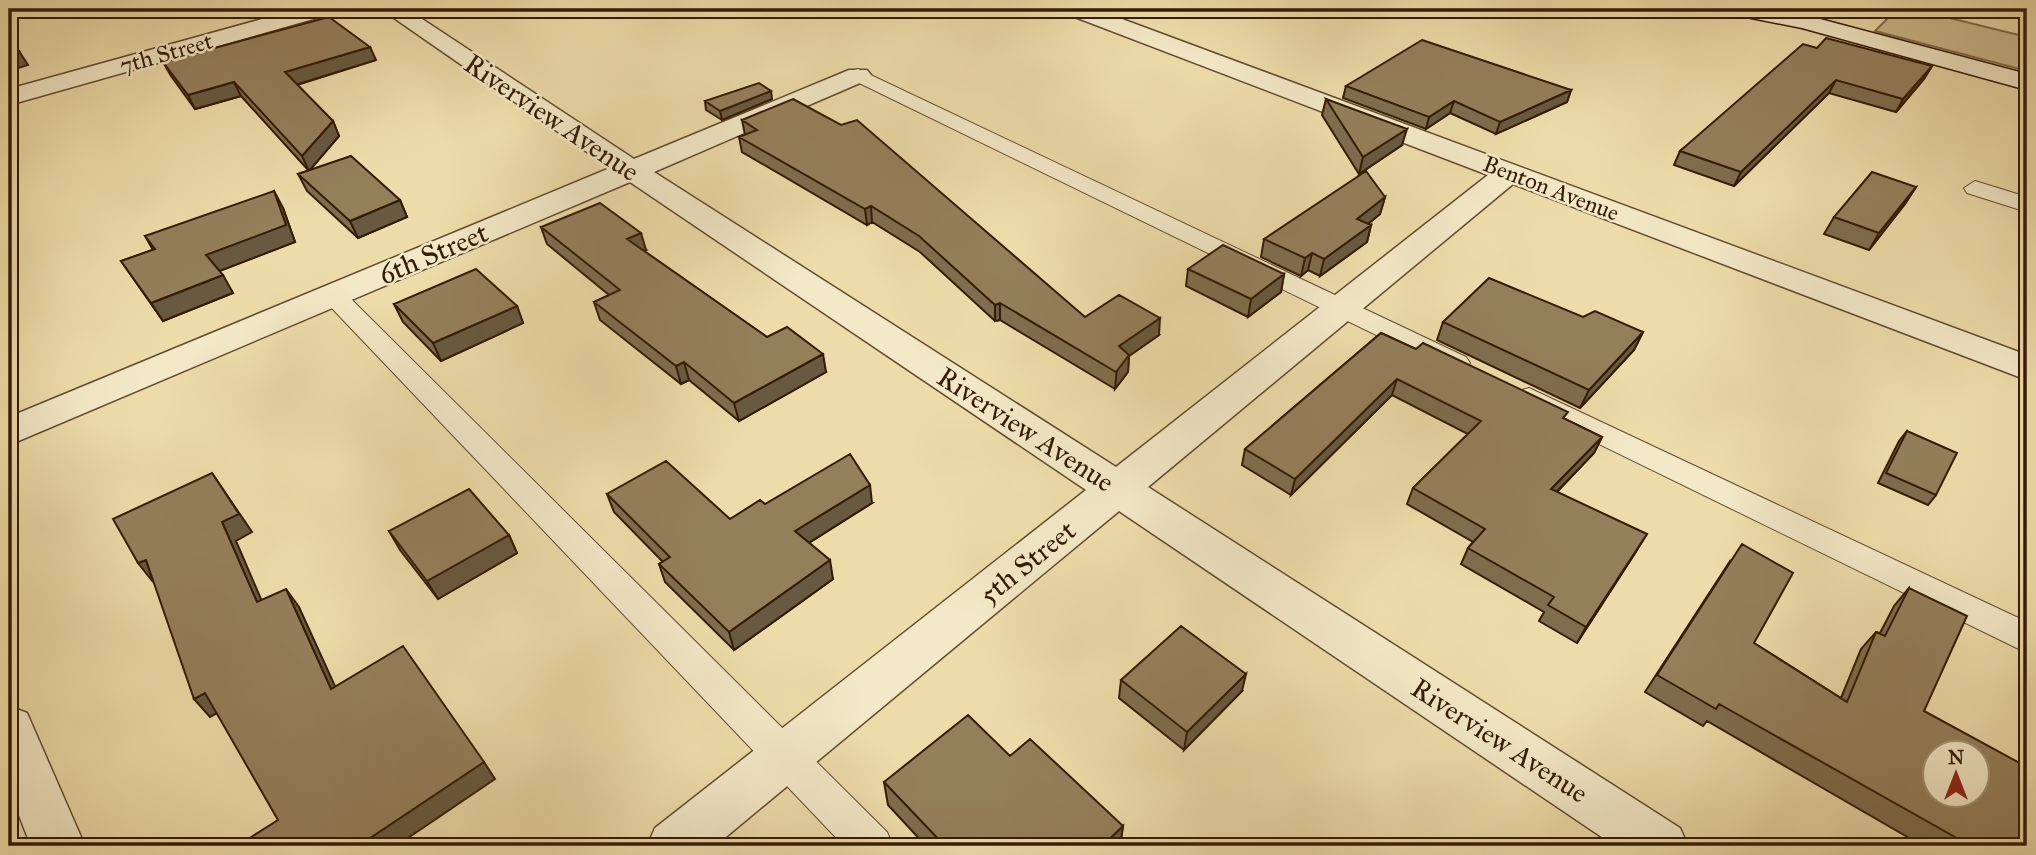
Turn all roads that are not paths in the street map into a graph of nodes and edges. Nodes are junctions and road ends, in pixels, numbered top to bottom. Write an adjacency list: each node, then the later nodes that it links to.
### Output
1 (323, 9): 7 (street, 7th Street)
2 (392, 9): 8 (street, Riverview Avenue)
3 (1075, 9): 9 (street, Benton Avenue)
4 (1739, 9): 6 (street)
5 (858, 75): 8 (street, 6th Street); 13 (lane)
6 (2027, 82)
7 (9, 97)
8 (630, 169): 12 (street, 6th Street); 18 (street, Riverview Avenue)
9 (1510, 172): 13 (street, 5th Street); 14 (street, Benton Avenue)
10 (1975, 188): 11 (lane)
11 (2027, 205)
12 (333, 295): 17 (street, 6th Street); 21 (lane)
13 (1342, 308): 15 (lane); 18 (street, 5th Street)
14 (2027, 368)
15 (1479, 374)
16 (1504, 386): 19 (lane)
17 (9, 432)
18 (1117, 489): 21 (street, 5th Street); 25 (street, Riverview Avenue)
19 (2027, 638)
20 (9, 728): 22 (street)
21 (785, 757): 23 (street, 5th Street); 24 (lane)
22 (58, 846)
23 (674, 846)
24 (872, 846)
25 (1661, 846)

